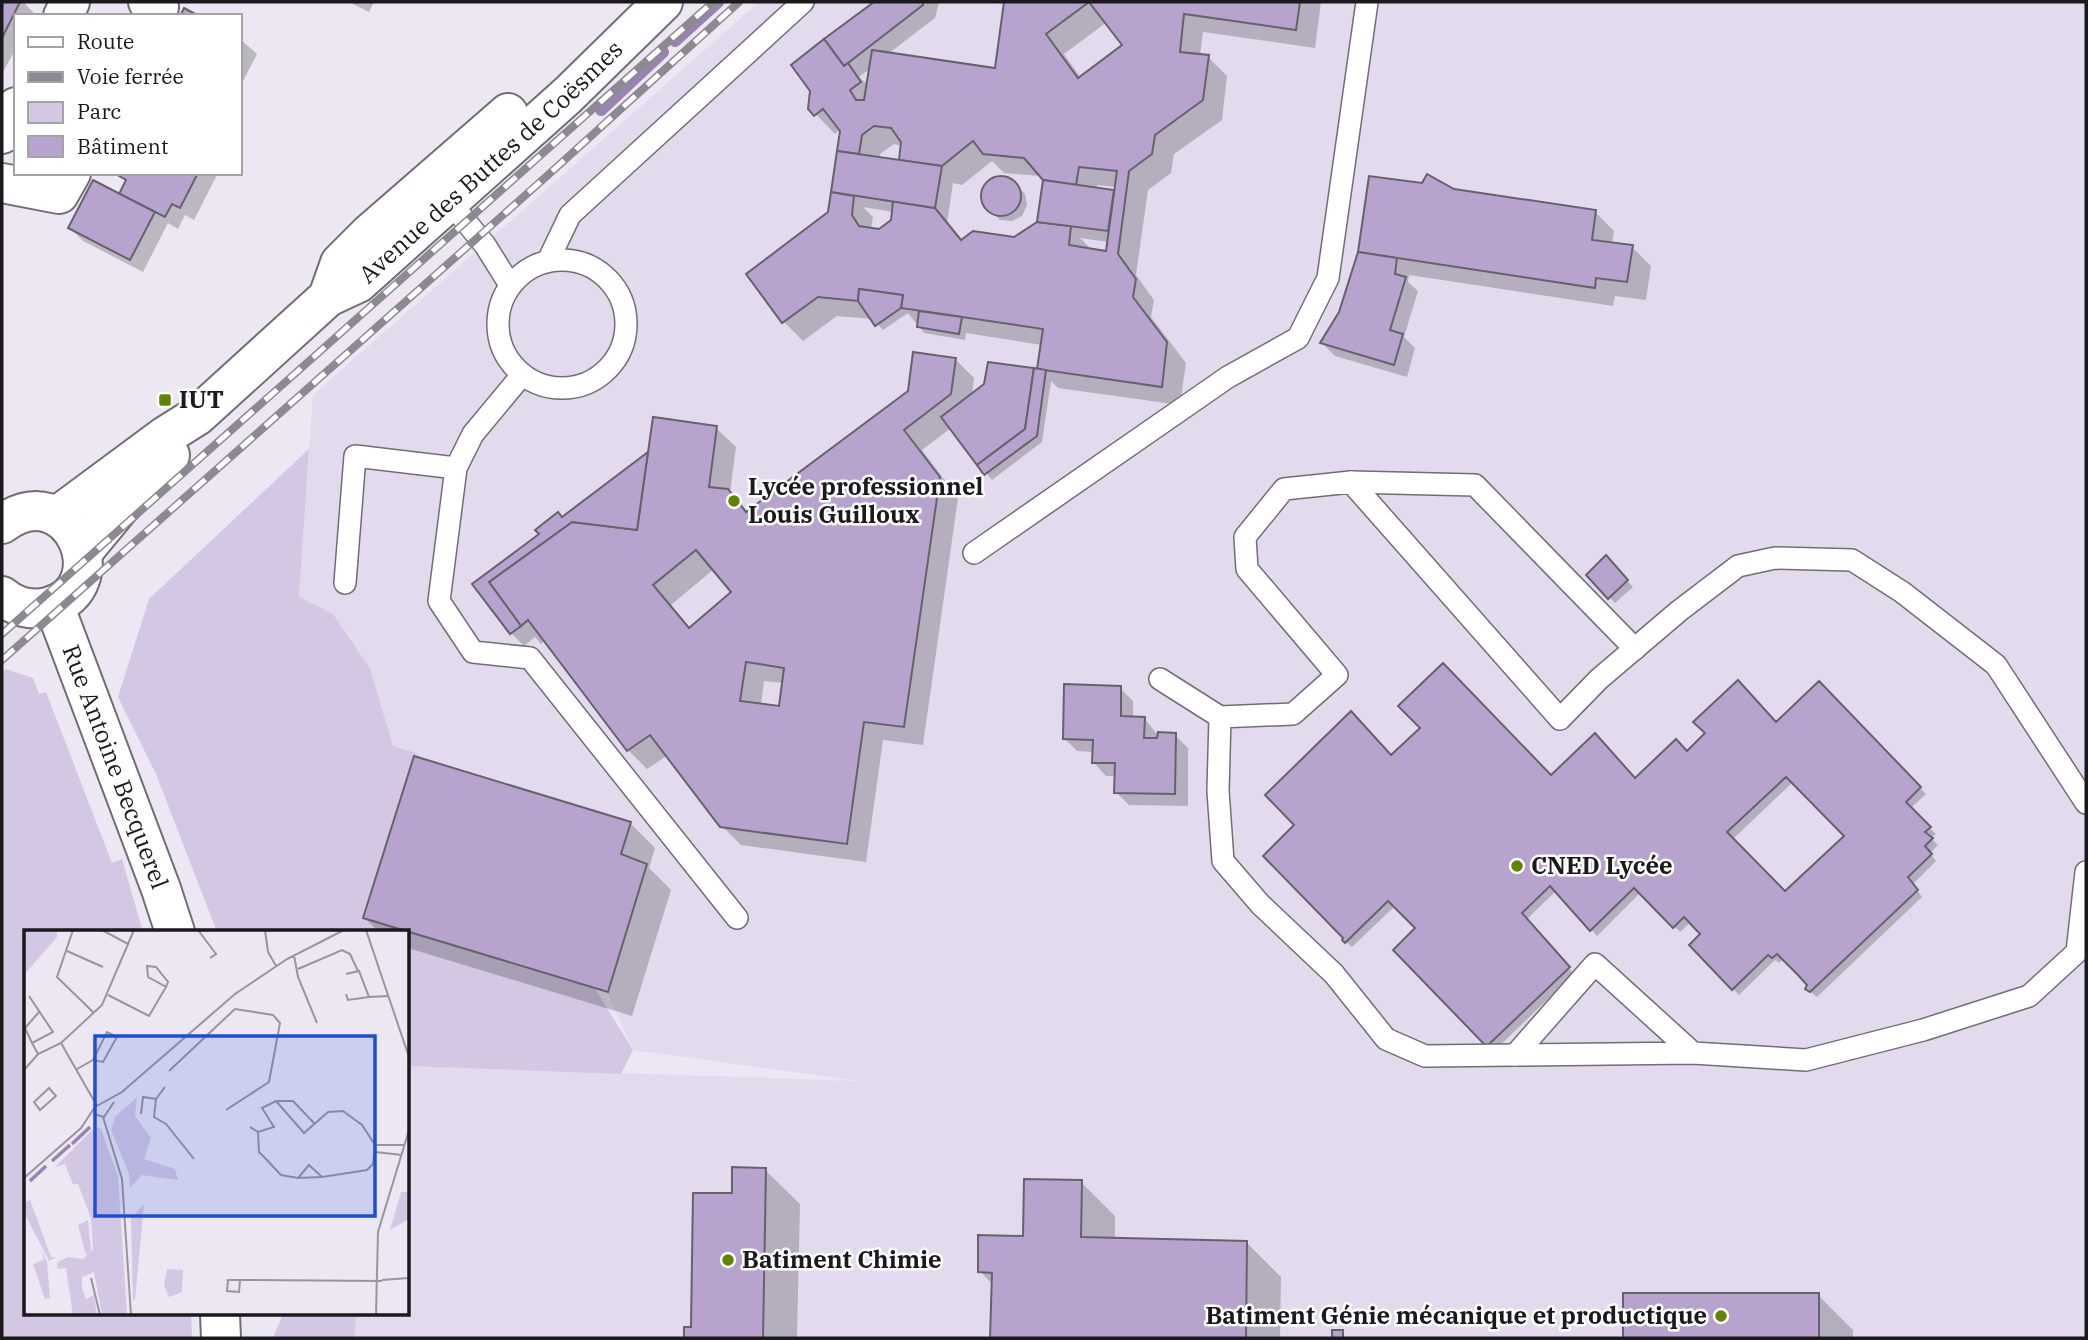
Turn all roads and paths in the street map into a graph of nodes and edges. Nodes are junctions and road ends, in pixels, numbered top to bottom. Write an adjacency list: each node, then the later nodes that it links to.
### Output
1 (803, 2): 9 (lane)
2 (1367, 2): 19 (lane)
3 (655, 9): 8 (main road, Avenue des Buttes de Coësmes); 11 (main road, Avenue des Buttes de Coësmes)
4 (14, 111): 5 (main road)
5 (2, 134)
6 (70, 175): 7 (main road)
7 (2, 183)
8 (449, 201): 10 (lane); 11 (main road, Avenue des Buttes de Coësmes)
9 (548, 261): 10 (lane); 12 (lane)
10 (510, 285): 12 (lane)
11 (328, 297): 13 (main road, Avenue des Buttes de Coësmes)
12 (522, 375): 14 (lane)
13 (197, 416): 17 (main road, Avenue des Buttes de Coësmes); 18 (main road, Avenue des Buttes de Coësmes)
14 (456, 468): 20 (lane); 28 (lane)
15 (1351, 482): 23 (lane); 23 (lane); 25 (lane)
16 (4, 515): 17 (main road)
17 (57, 516): 18 (main road)
18 (82, 553): 22 (main road)
19 (974, 553)
20 (345, 583)
21 (6, 605): 22 (main road)
22 (54, 605): 29 (main road, Rue Antoine Becquerel)
23 (1635, 649): 26 (lane)
24 (1160, 680): 25 (lane)
25 (1220, 717): 31 (lane)
26 (2086, 803)
27 (2086, 872): 30 (lane)
28 (737, 918)
29 (174, 930)
30 (1693, 1053): 31 (lane); 31 (lane)
31 (1515, 1055)
32 (220, 1316): 33 (main road)
33 (221, 1338)

